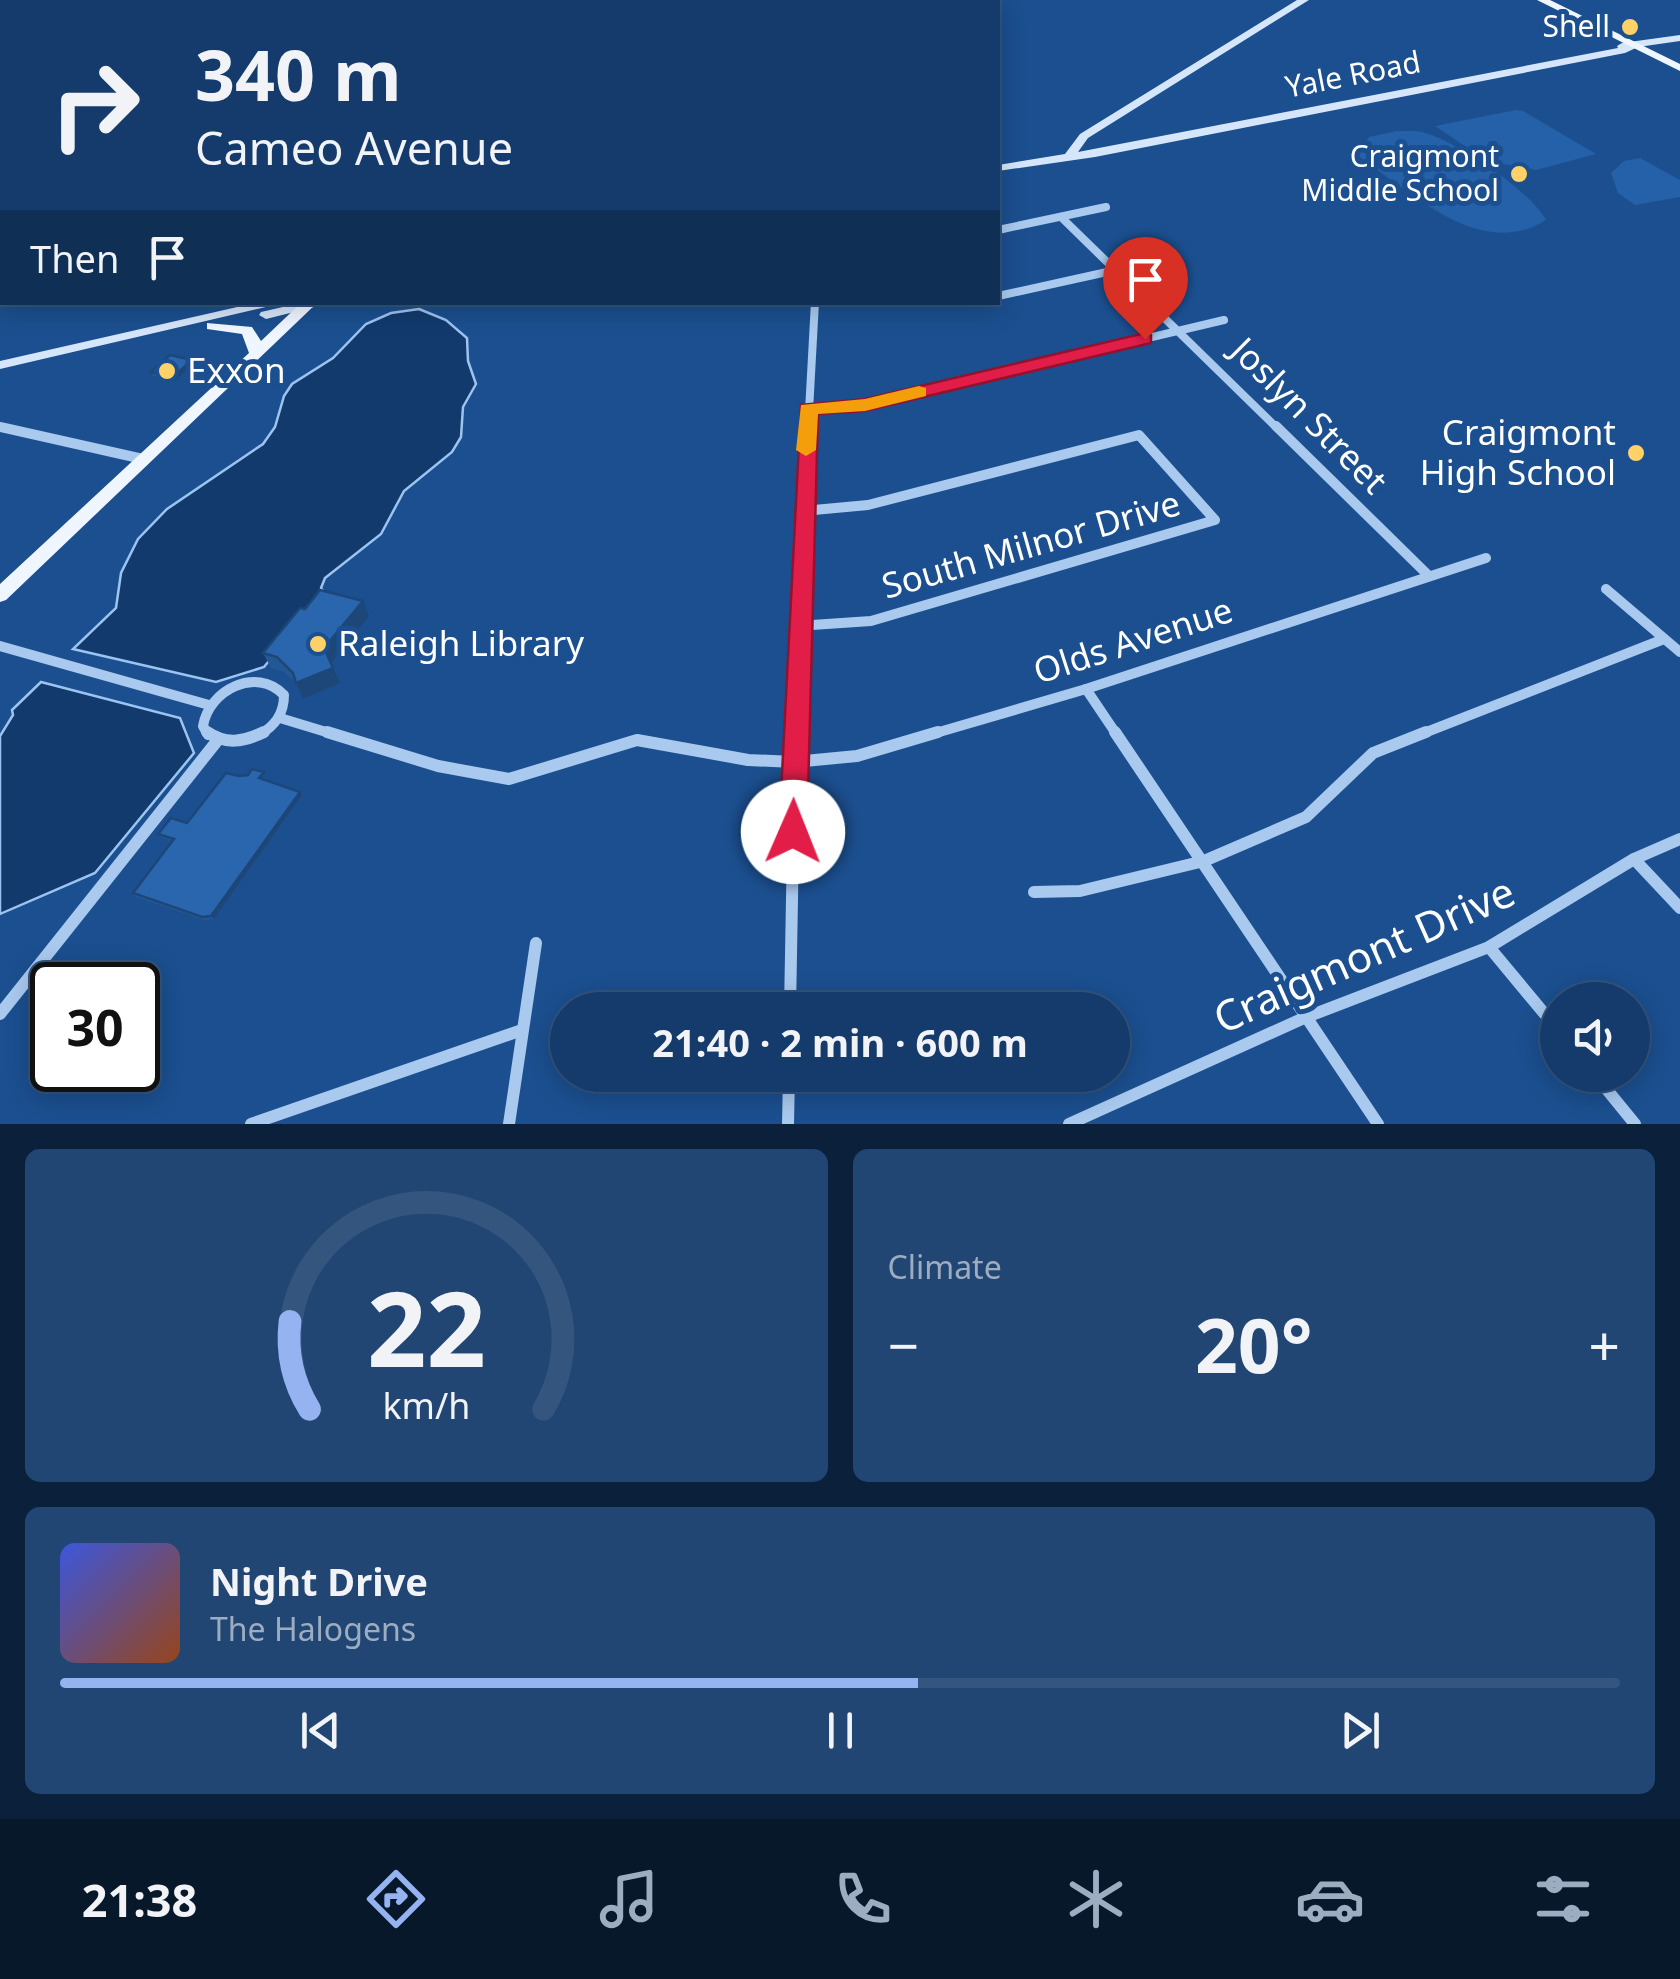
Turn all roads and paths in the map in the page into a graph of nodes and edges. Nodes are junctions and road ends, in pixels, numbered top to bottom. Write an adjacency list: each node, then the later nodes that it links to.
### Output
1 (1304, 0): 6 (main road)
2 (1542, 0): 4 (main road)
3 (1680, 38): 4 (main road, Yale Road)
4 (1634, 45): 5 (main road); 6 (main road, Yale Road)
5 (1680, 68)
6 (1076, 153): 7 (main road, Yale Road)
7 (1000, 168)
8 (1106, 207): 9 (street)
9 (1060, 217): 10 (street); 11 (street, Joslyn Street)
10 (1000, 230)
11 (1116, 270): 12 (street); 18 (street, Joslyn Street)
12 (1000, 296)
13 (266, 305): 19 (main road)
14 (308, 305): 17 (main road); 20 (main road)
15 (815, 305): 22 (street)
16 (1224, 320): 18 (street)
17 (212, 326): 19 (main road); 20 (main road)
18 (1180, 330): 22 (street); 27 (street, Joslyn Street)
19 (132, 337): 21 (main road)
20 (256, 353): 24 (main road)
21 (0, 365)
22 (808, 409): 25 (street)
23 (0, 427): 24 (street)
24 (144, 459): 29 (main road)
25 (803, 511): 30 (street); 30 (street, South Milnor Drive)
26 (1486, 558): 27 (street, Olds Avenue)
27 (1429, 576): 34 (street, Olds Avenue)
28 (1606, 589): 31 (street)
29 (0, 595)
30 (797, 626): 38 (street)
31 (1664, 639): 33 (street); 41 (street)
32 (0, 646): 35 (street)
33 (1680, 652)
34 (1086, 689): 38 (street, Olds Avenue); 41 (street)
35 (210, 705): 36 (street); 37 (street)
36 (280, 718): 37 (street); 38 (street, Olds Avenue)
37 (217, 740): 48 (street)
38 (794, 762): 46 (street)
39 (1680, 839): 40 (street, Craigmont Drive)
40 (1634, 859): 43 (street); 45 (street, Craigmont Drive)
41 (1204, 861): 42 (street); 49 (street)
42 (1034, 892)
43 (1680, 908)
44 (536, 942): 50 (street)
45 (1489, 946): 47 (street); 49 (street, Craigmont Drive)
46 (790, 992)
47 (1540, 1008)
48 (0, 1014)
49 (1304, 1018): 56 (street, Craigmont Drive); 57 (street)
50 (522, 1030): 53 (street); 54 (street)
51 (789, 1092): 55 (street)
52 (1609, 1092): 58 (street)
53 (250, 1124)
54 (509, 1124)
55 (788, 1124)
56 (1070, 1124)
57 (1378, 1124)
58 (1635, 1124)

